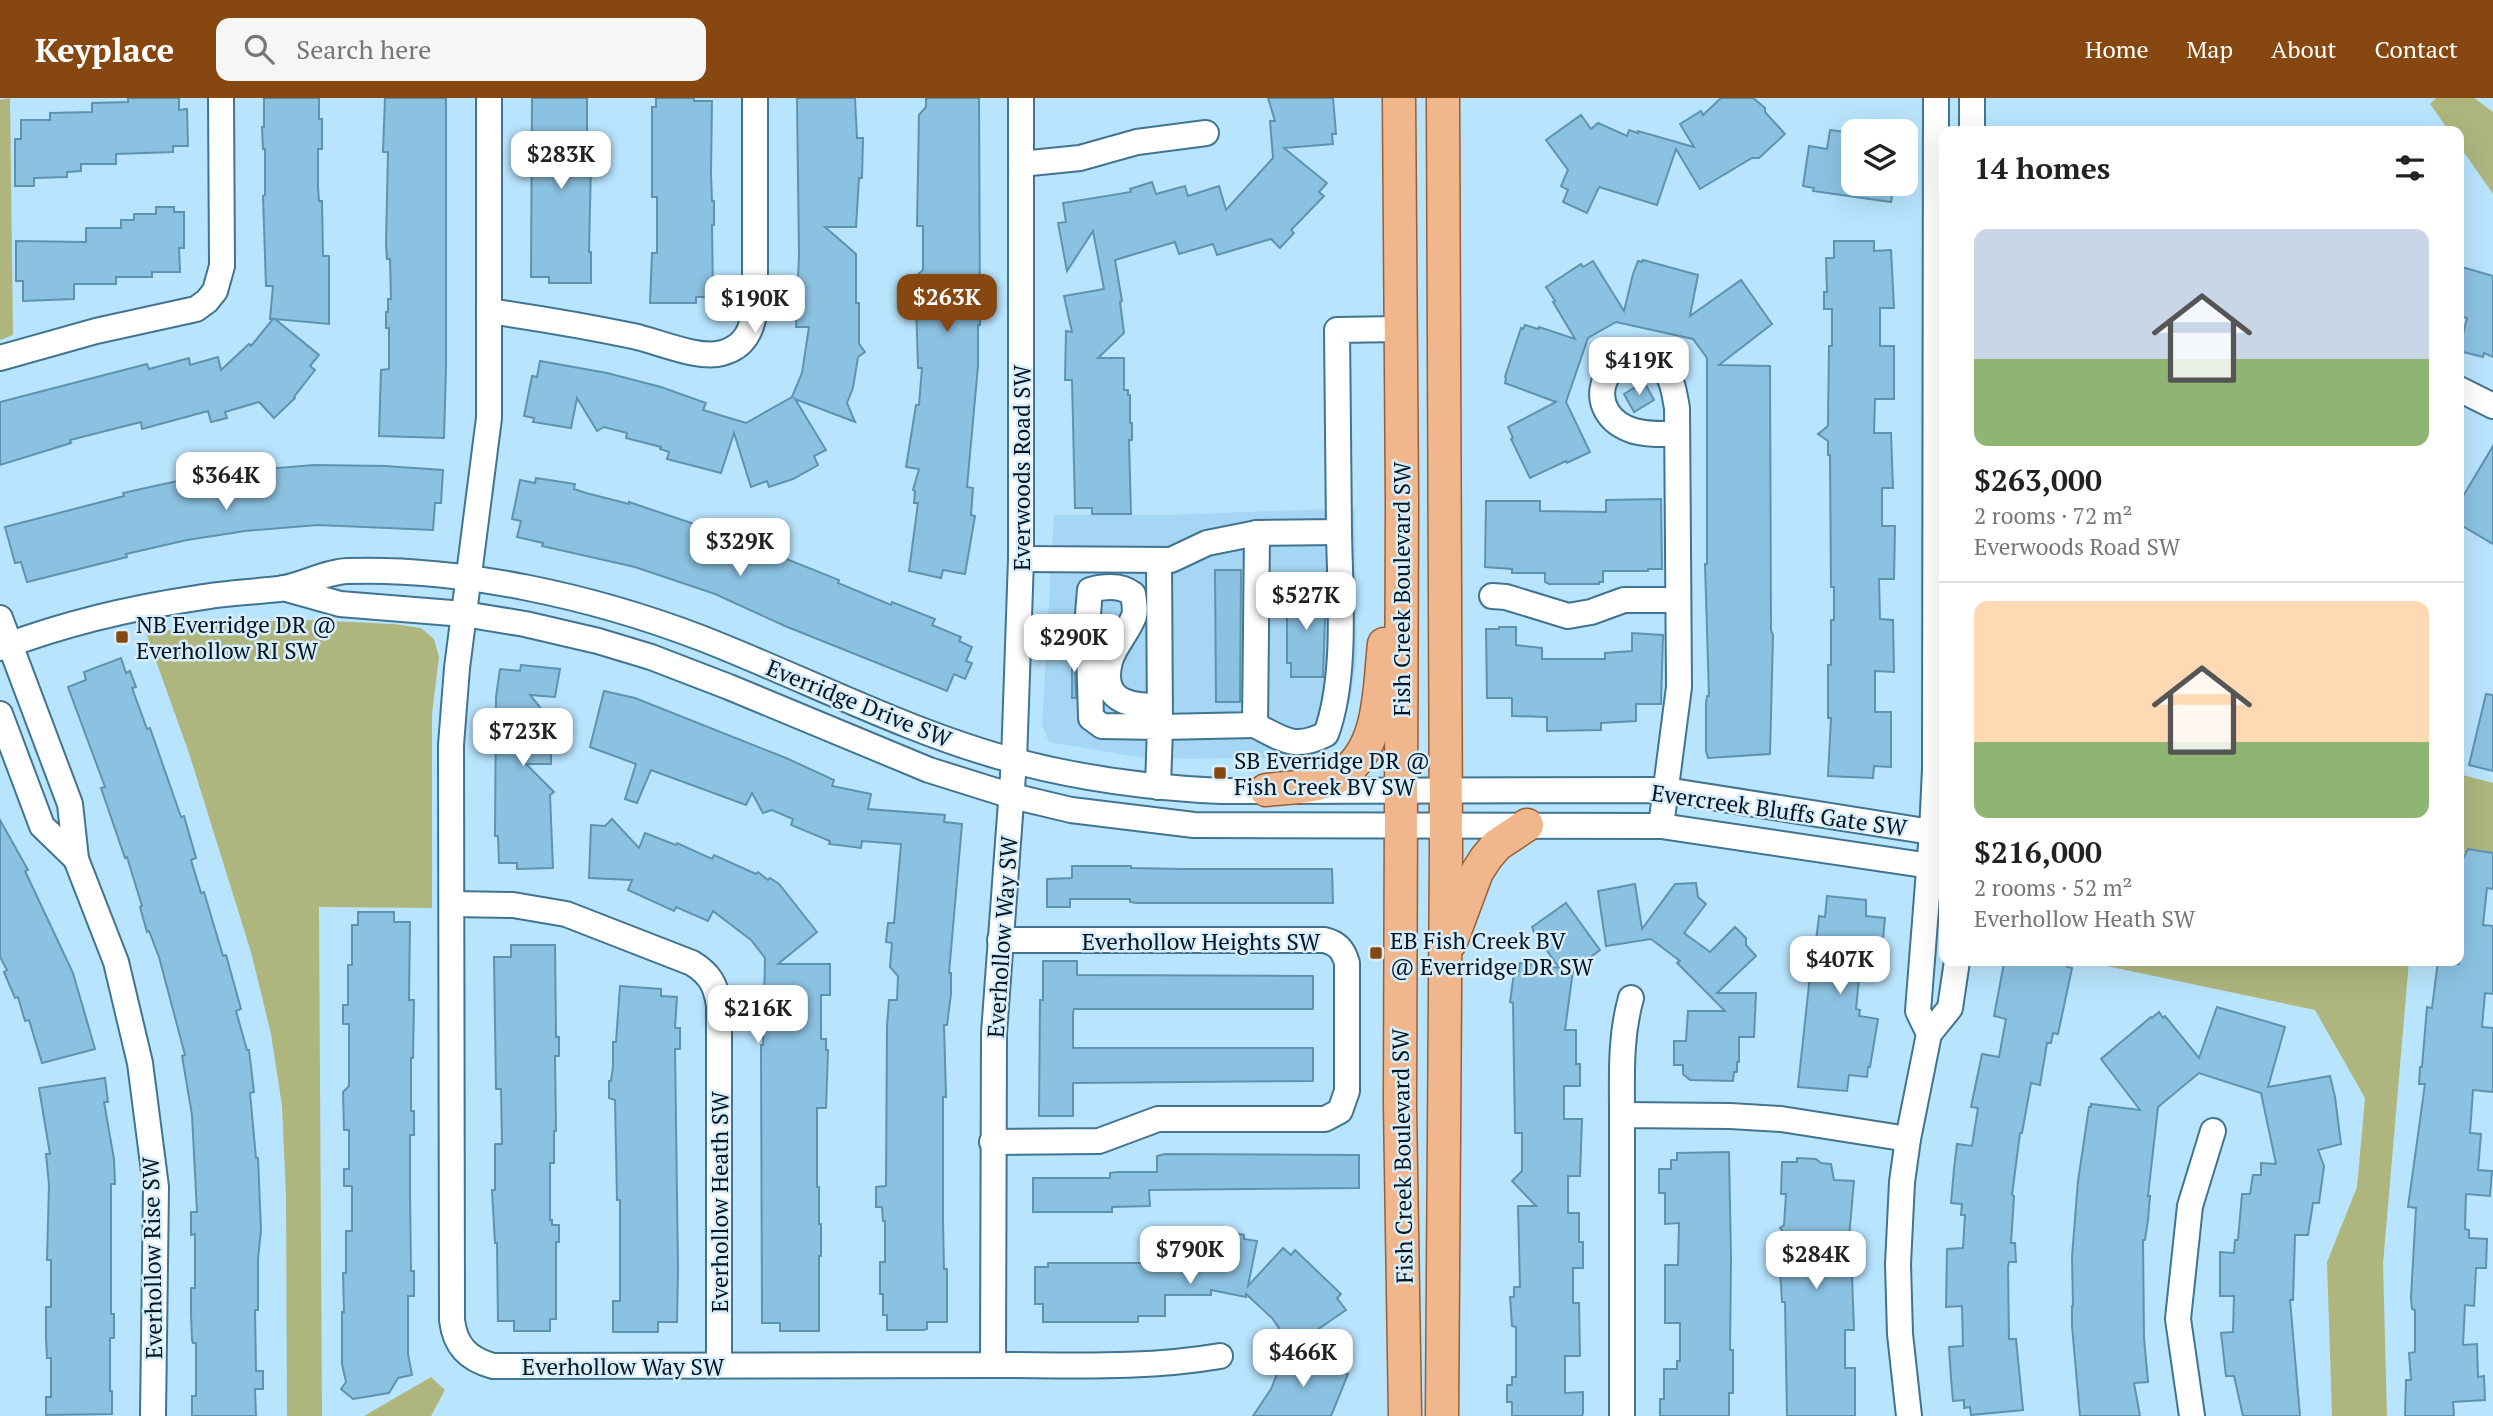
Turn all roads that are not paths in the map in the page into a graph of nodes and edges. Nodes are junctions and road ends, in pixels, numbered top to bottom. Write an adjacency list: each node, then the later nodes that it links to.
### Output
1 (221, 98): 15 (street)
2 (489, 98): 13 (street, Everhollow Way SW)
3 (755, 98): 13 (street)
4 (1021, 98): 11 (street, Everwoods Road SW)
5 (1399, 98): 14 (main road, Fish Creek Boulevard SW)
6 (1443, 98): 41 (main road, Fish Creek Boulevard SW)
7 (1936, 98): 12 (street)
8 (1972, 98): 9 (street)
9 (1972, 126)
10 (1206, 134): 11 (street)
11 (1021, 164): 22 (street, Everwoods Road SW)
12 (1939, 263)
13 (489, 311): 24 (street, Everhollow Way SW)
14 (1400, 329): 19 (main road, Fish Creek Boulevard SW); 20 (street)
15 (0, 358)
16 (2464, 392): 17 (street)
17 (2493, 406)
18 (1677, 434): 27 (street)
19 (1402, 500): 39 (main road); 40 (main road, Fish Creek Boulevard SW)
20 (1339, 532): 21 (street); 35 (street)
21 (1256, 533): 23 (street); 35 (street)
22 (1021, 559): 23 (street); 36 (street, Everwoods Road SW)
23 (1159, 561): 34 (street)
24 (469, 579): 25 (street, Everridge Drive SW); 28 (street, Everhollow Way SW); 31 (street, Everridge Drive SW)
25 (283, 588): 28 (street, Everridge Drive SW); 30 (street, Everridge Drive SW)
26 (1492, 596): 27 (street)
27 (1678, 600): 42 (street)
28 (464, 614): 32 (street, Everridge Drive SW); 51 (street, Everhollow Way SW)
29 (0, 618): 30 (street, Everhollow Rise SW)
30 (5, 646): 49 (street, Everhollow Rise SW)
31 (743, 656): 32 (street); 36 (street, Everridge Drive SW)
32 (729, 687): 43 (street, Everridge Drive SW)
33 (0, 714): 49 (street, Everhollow Rise SW)
34 (1160, 716): 34 (street); 35 (street); 38 (street)
35 (1255, 725)
36 (1014, 761): 38 (street, Everridge Drive SW); 43 (street, Everwoods Road SW)
37 (1939, 772): 48 (street)
38 (1158, 787): 39 (street, Everridge Drive SW)
39 (1266, 790): 40 (street, Everridge Drive SW)
40 (1400, 790): 41 (street, Everridge Drive SW); 44 (main road, Fish Creek Boulevard SW)
41 (1446, 790): 42 (street, Evercreek Bluffs Gate SW); 45 (main road, Fish Creek Boulevard SW)
42 (1667, 790): 47 (street); 48 (street, Evercreek Bluffs Gate SW)
43 (1012, 796): 44 (street, Everridge Drive SW); 52 (street, Everhollow Way SW)
44 (1400, 825): 45 (street, Everridge Drive SW); 65 (main road, Fish Creek Boulevard SW)
45 (1446, 825): 46 (street, Evercreek Bluffs Gate SW); 53 (main road, Fish Creek Boulevard SW)
46 (1527, 825): 47 (street, Evercreek Bluffs Gate SW); 53 (main road)
47 (1661, 826): 50 (street, Evercreek Bluffs Gate SW)
48 (1938, 833): 50 (street)
49 (76, 859): 64 (street, Everhollow Rise SW)
50 (1937, 867): 56 (street)
51 (452, 904): 62 (street, Everhollow Heath SW); 62 (street, Everhollow Way SW)
52 (1000, 940): 60 (street, Everhollow Way SW); 60 (street, Everhollow Heights SW)
53 (1445, 957): 66 (main road, Fish Creek Boulevard SW)
54 (1956, 966): 56 (street)
55 (1631, 998): 57 (street)
56 (1929, 1034): 59 (street)
57 (1622, 1115): 59 (street); 67 (street)
58 (2213, 1131): 69 (street)
59 (1908, 1139): 68 (street)
60 (992, 1142): 63 (street, Everhollow Way SW)
61 (1220, 1356): 63 (street)
62 (719, 1365): 63 (street, Everhollow Way SW)
63 (993, 1365)
64 (153, 1416)
65 (1405, 1416)
66 (1442, 1416)
67 (1622, 1416)
68 (1909, 1416)
69 (2192, 1416)

